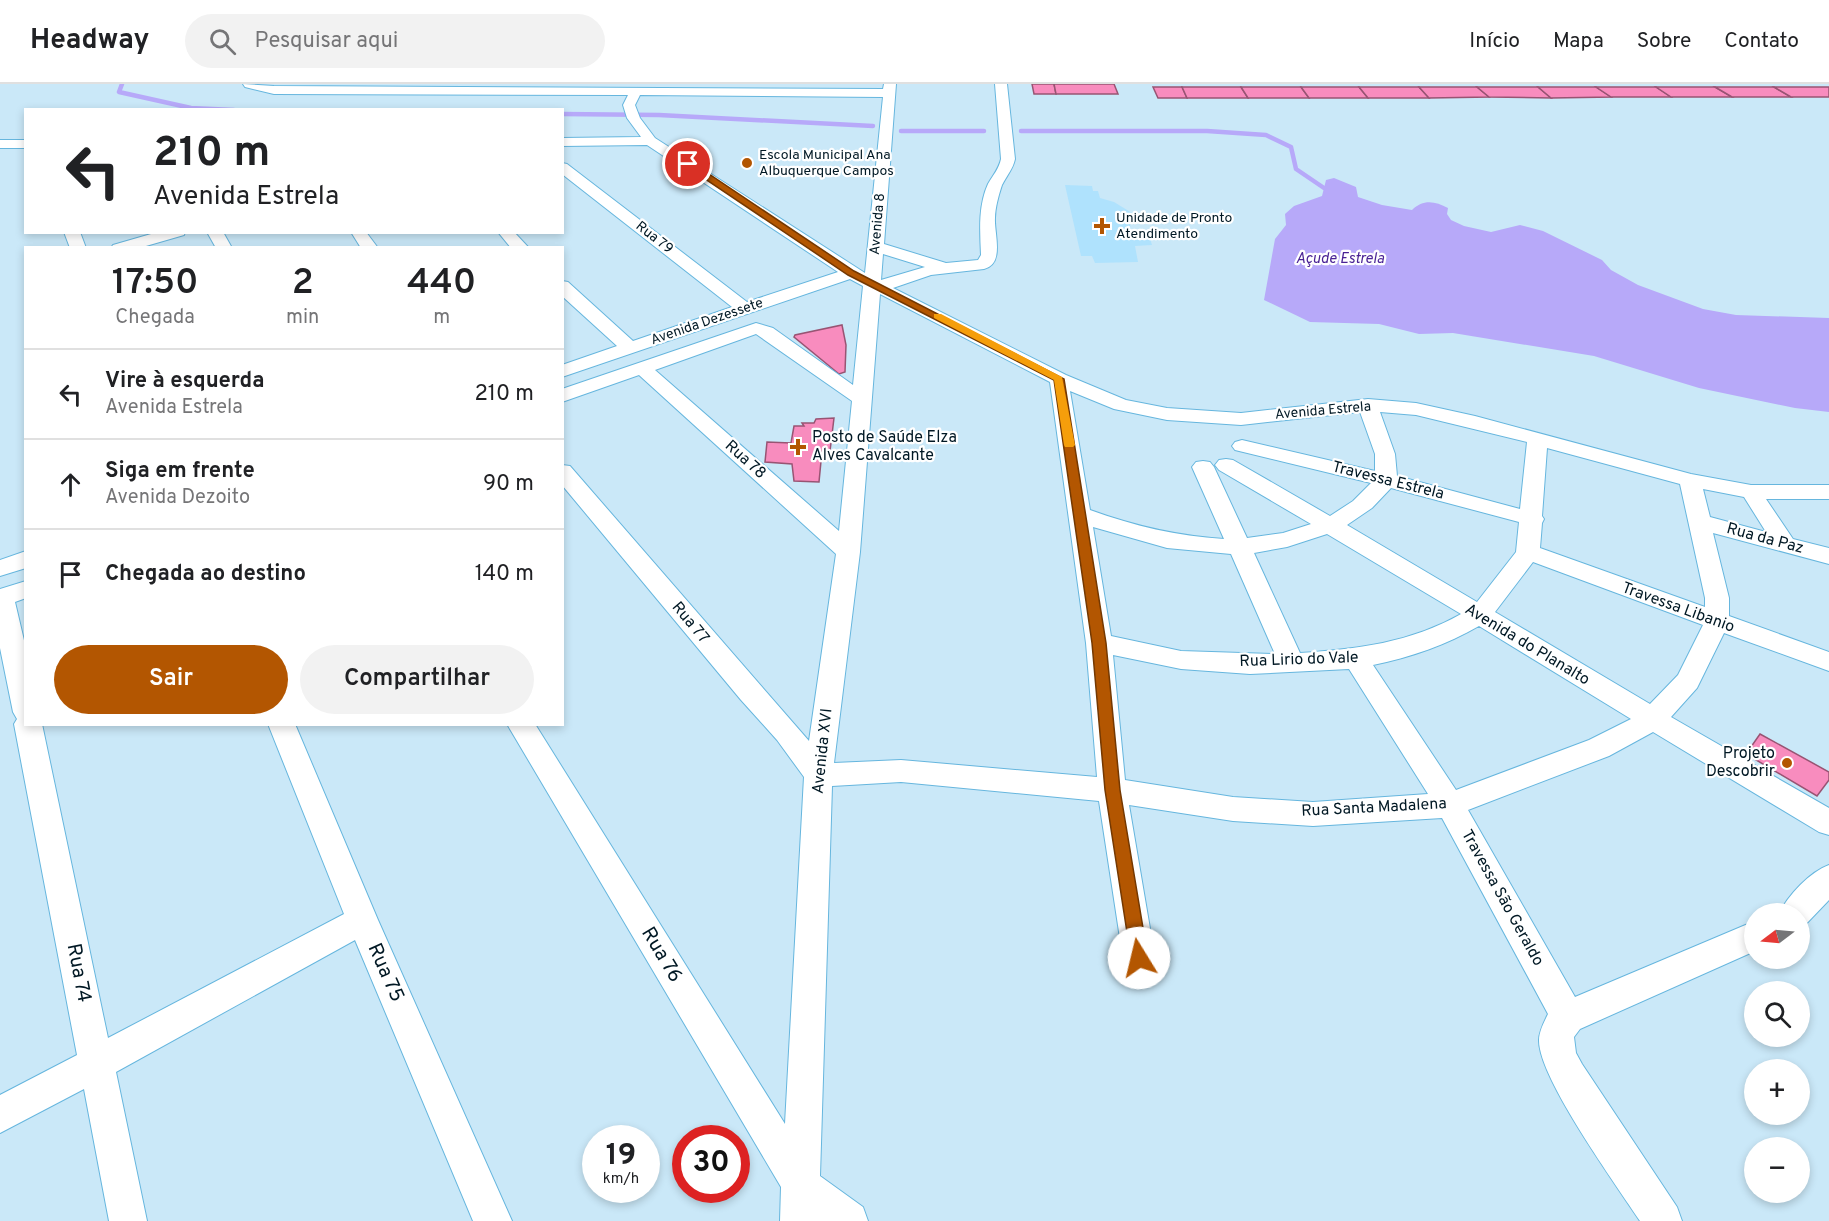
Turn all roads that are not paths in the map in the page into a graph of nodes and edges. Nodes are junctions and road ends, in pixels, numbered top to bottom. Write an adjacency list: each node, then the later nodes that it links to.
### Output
1 (1001, 84): 21 (street)
2 (255, 85): 3 (street)
3 (356, 86): 4 (street); 10 (street)
4 (444, 87): 5 (street)
5 (533, 87): 9 (street)
6 (713, 88): 7 (street); 9 (street)
7 (801, 88): 8 (street)
8 (890, 88): 20 (street, Avenida 8)
9 (629, 89): 11 (street)
10 (340, 102)
11 (650, 141): 12 (street); 22 (street, Avenida Estrela)
12 (564, 142)
13 (0, 144): 14 (street)
14 (24, 144)
15 (564, 169): 24 (street, Rua 79)
16 (170, 234): 18 (street)
17 (507, 234): 19 (street)
18 (126, 246)
19 (519, 246)
20 (876, 247): 21 (street); 22 (street, Avenida 8)
21 (944, 267): 22 (street, Avenida Dezessete)
22 (868, 281): 24 (street, Avenida Dezessete); 28 (street, Avenida Estrela); 30 (street, Avenida XVI)
23 (564, 288): 25 (street)
24 (745, 309): 25 (street, Avenida Dezessete)
25 (630, 348): 27 (street, Avenida Dezessete)
26 (641, 367): 29 (street, Avenida Dezessete); 30 (street, Avenida Dezessete); 45 (street, Rua 78)
27 (564, 370)
28 (1059, 379): 31 (street, Avenida Estrela); 39 (street)
29 (564, 395)
30 (861, 399): 45 (street, Avenida XVI)
31 (1368, 405): 32 (street, Avenida Estrela); 35 (street)
32 (1537, 440): 36 (street, Avenida Estrela); 40 (street, Rua Lirio do Vale)
33 (1242, 446): 35 (street, Travessa Estrela)
34 (564, 473): 62 (street, Rua 77)
35 (1386, 480): 40 (street, Travessa Estrela); 42 (street)
36 (1690, 480): 37 (street, Avenida Estrela); 41 (street, Rua Santa Madalena)
37 (1751, 492): 38 (street, Avenida Estrela); 43 (street)
38 (1829, 492)
39 (1080, 514): 44 (street); 53 (street)
40 (1533, 519): 46 (street, Rua Lirio do Vale)
41 (1700, 522): 43 (street, Rua da Paz); 52 (street, Rua Santa Madalena)
42 (1330, 525): 44 (street); 44 (street, Avenida do Planalto); 51 (street, Avenida do Planalto)
43 (1785, 544): 47 (street, Rua da Paz)
44 (1240, 549): 56 (street)
45 (848, 552): 62 (street, Avenida XVI)
46 (1528, 552): 51 (street, Rua Lirio do Vale); 52 (street, Travessa Libanio)
47 (1829, 556)
48 (24, 560): 49 (street)
49 (0, 567)
50 (9, 595): 57 (street)
51 (1479, 615): 54 (street, Rua Lirio do Vale); 58 (street, Avenida do Planalto)
52 (1717, 622): 55 (street, Travessa Libanio); 58 (street, Rua Santa Madalena)
53 (1099, 643): 56 (street, Rua Lirio do Vale); 63 (street)
54 (1356, 659): 56 (street, Rua Lirio do Vale); 64 (street, Travessa São Geraldo)
55 (1829, 662)
56 (1292, 663)
57 (24, 698)
58 (1652, 720): 64 (street, Rua Santa Madalena); 65 (street, Avenida do Planalto)
59 (28, 726): 72 (street, Rua 74)
60 (282, 726): 68 (street, Rua 75)
61 (521, 726): 74 (street, Rua 76)
62 (818, 775): 63 (street, Rua Santa Madalena); 74 (street, Avenida XVI)
63 (1112, 790): 64 (street, Rua Santa Madalena); 70 (street)
64 (1450, 804): 71 (street, Travessa São Geraldo)
65 (1829, 823)
66 (1829, 879): 67 (street)
67 (1806, 903)
68 (362, 920): 72 (street); 76 (street, Rua 75)
69 (1744, 941): 71 (street)
70 (1139, 958)
71 (1568, 1017): 78 (street)
72 (96, 1062): 73 (street); 75 (street, Rua 74)
73 (0, 1115)
74 (801, 1204): 77 (street)
75 (129, 1221)
76 (493, 1221)
77 (849, 1221)
78 (1663, 1221)

